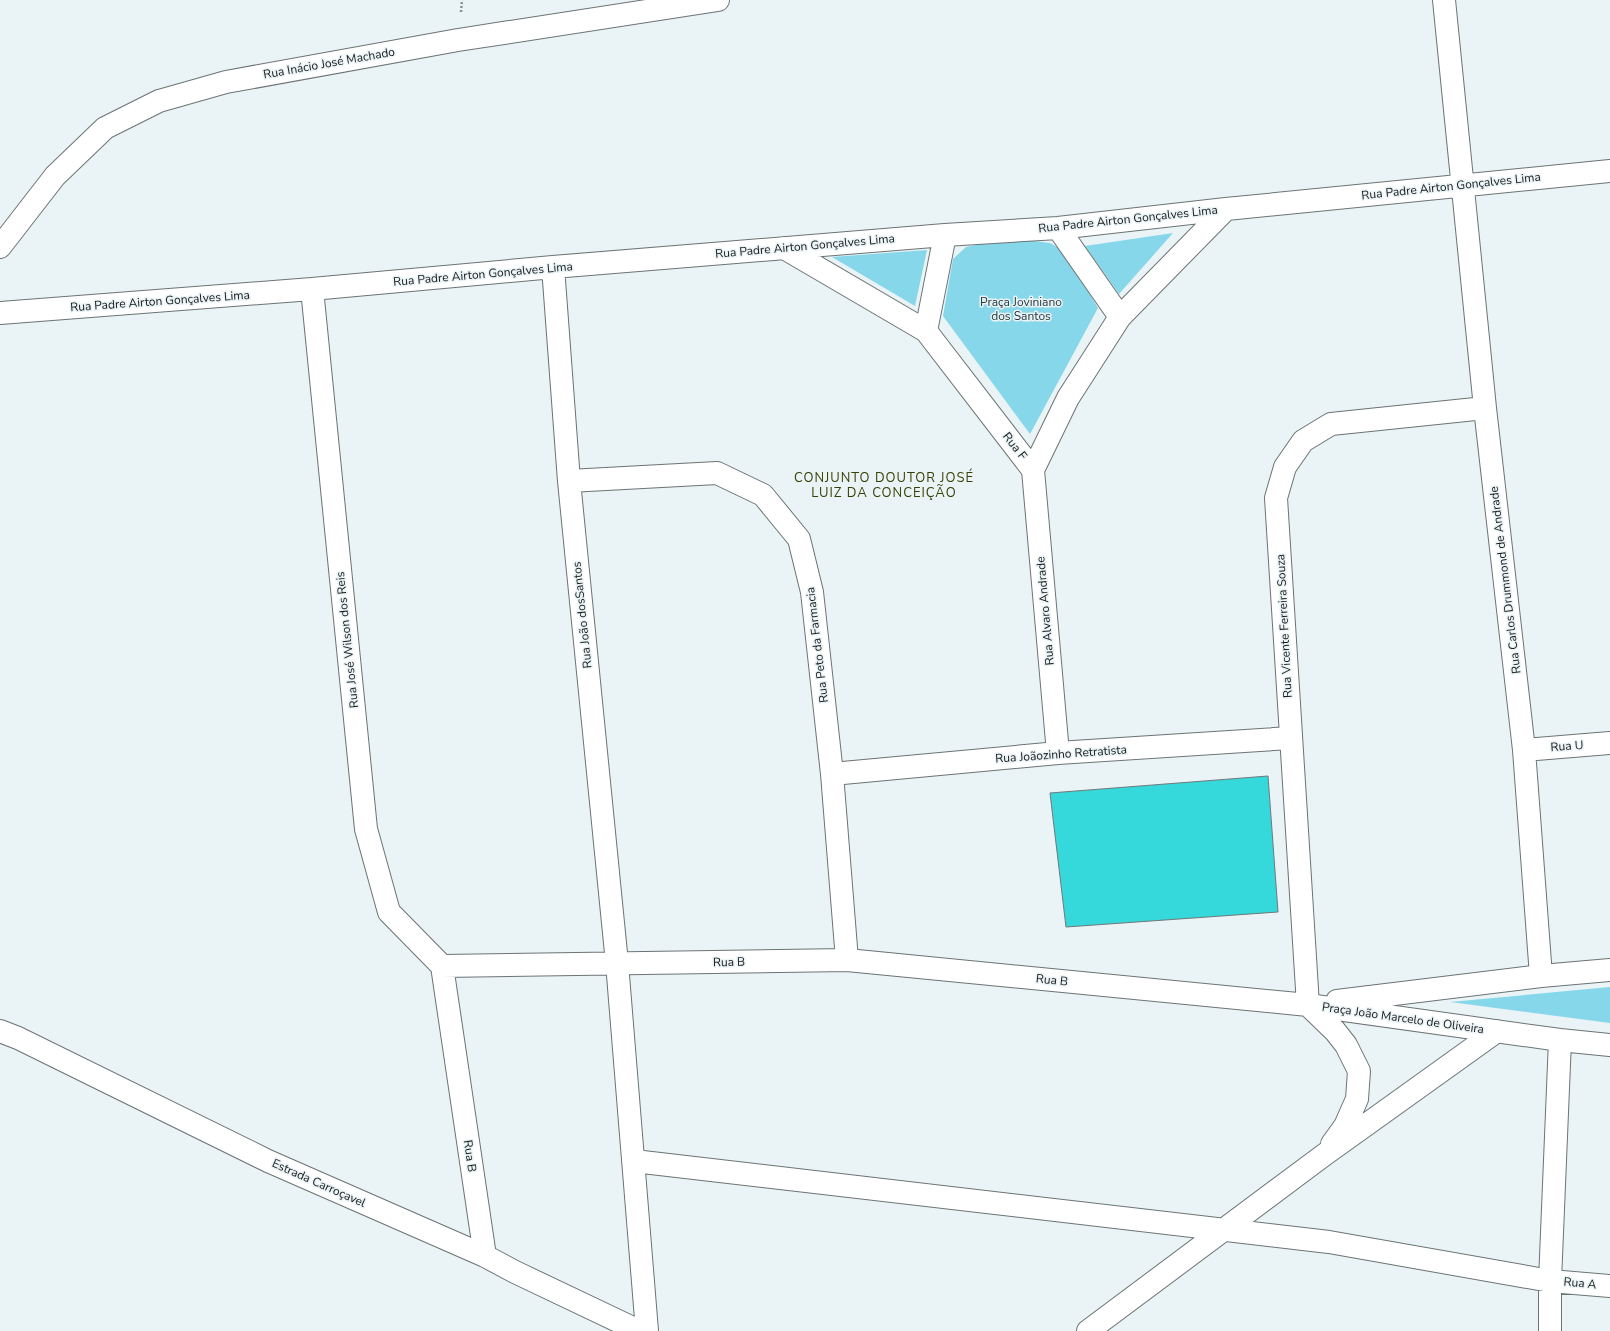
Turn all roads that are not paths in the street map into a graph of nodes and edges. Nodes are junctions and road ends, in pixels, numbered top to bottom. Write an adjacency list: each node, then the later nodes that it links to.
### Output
1 (718, 0): 8 (street, Rua Inácio José Machado)
2 (1444, 0): 4 (street, Rua Carlos Drummond de Andrade)
3 (1610, 171): 4 (street, Rua Padre Airton Gonçalves Lima)
4 (1462, 185): 5 (street, Rua Padre Airton Gonçalves Lima); 15 (street, Rua Carlos Drummond de Andrade)
5 (1226, 209): 6 (street, Rua Padre Airton Gonçalves Lima); 13 (street, Rua F)
6 (1058, 228): 7 (street, Rua Padre Airton Gonçalves Lima); 13 (street)
7 (945, 235): 9 (street, Rua Padre Airton Gonçalves Lima); 14 (street)
8 (0, 247)
9 (784, 248): 10 (street, Rua Padre Airton Gonçalves Lima); 14 (street, Rua F)
10 (553, 267): 11 (street, Rua Padre Airton Gonçalves Lima); 17 (street, Rua João dosSantos)
11 (312, 289): 12 (street, Rua Padre Airton Gonçalves Lima); 25 (street, Rua José Wilson dos Reis)
12 (0, 313)
13 (1120, 317): 16 (street, Rua F)
14 (926, 331): 16 (street, Rua F)
15 (1485, 408): 18 (street, Rua Vicente Ferreira Souza); 20 (street, Rua Carlos Drummond de Andrade)
16 (1033, 470): 21 (street, Rua Alvaro Andrade)
17 (569, 481): 22 (street, Rua Peto da Farmacia); 24 (street, Rua João dosSantos)
18 (1290, 738): 21 (street, Rua Joãozinho Retratista); 28 (street, Rua Vicente Ferreira Souza)
19 (1610, 743): 20 (street, Rua U)
20 (1524, 750): 27 (street, Rua Carlos Drummond de Andrade)
21 (1058, 753): 22 (street, Rua Joãozinho Retratista)
22 (832, 774): 23 (street, Rua Peto da Farmacia)
23 (847, 960): 24 (street, Rua B); 28 (street, Rua B)
24 (617, 963): 25 (street, Rua B); 34 (street, Rua João dosSantos)
25 (442, 966): 36 (street, Rua B)
26 (1610, 970): 27 (street, Praça João Marcelo de Oliveira)
27 (1541, 976): 28 (street, Praça João Marcelo de Oliveira)
28 (1308, 1005): 30 (street, Praça João Marcelo de Oliveira); 33 (street)
29 (0, 1031): 36 (street, Estrada Carroçavel)
30 (1497, 1031): 31 (street, Praça João Marcelo de Oliveira); 33 (street)
31 (1560, 1040): 32 (street, Praça João Marcelo de Oliveira); 37 (street)
32 (1610, 1045)
33 (1324, 1155): 35 (street)
34 (634, 1161): 35 (street, Rua A); 40 (street, Rua João dosSantos)
35 (1223, 1229): 37 (street, Rua A); 41 (street)
36 (485, 1256): 39 (street, Estrada Carroçavel)
37 (1550, 1281): 38 (street, Rua A); 42 (street)
38 (1610, 1286)
39 (639, 1331)
40 (647, 1331)
41 (1088, 1331)
42 (1550, 1331)

